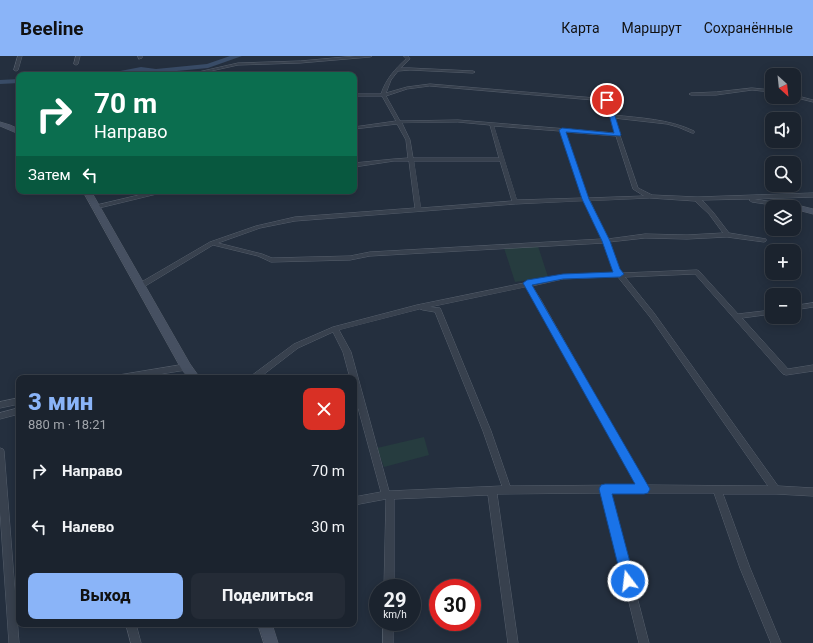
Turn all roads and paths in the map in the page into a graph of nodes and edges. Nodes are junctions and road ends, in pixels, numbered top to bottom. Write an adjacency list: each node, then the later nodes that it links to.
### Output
1 (20, 56): 8 (street)
2 (78, 56): 7 (street)
3 (370, 56): 6 (street)
4 (409, 57): 9 (street)
5 (292, 58): 6 (street)
6 (297, 62): 10 (street)
7 (76, 64)
8 (16, 70)
9 (396, 70): 11 (street); 15 (street)
10 (201, 72)
11 (473, 72)
12 (765, 89): 13 (street)
13 (691, 94)
14 (357, 95): 15 (street)
15 (383, 96): 18 (street); 19 (street)
16 (801, 98): 17 (street)
17 (813, 102)
18 (610, 116): 25 (street); 26 (street)
19 (400, 122): 21 (street); 22 (street); 27 (street)
20 (0, 124): 23 (street)
21 (492, 125): 24 (street); 28 (street)
22 (357, 128)
23 (16, 130)
24 (562, 130): 26 (street); 35 (street)
25 (692, 132)
26 (618, 135): 33 (street)
27 (411, 159): 28 (street); 29 (street); 41 (street)
28 (502, 159): 37 (street)
29 (357, 165)
30 (88, 194): 39 (street)
31 (150, 194): 39 (street)
32 (813, 195): 34 (street)
33 (651, 196): 35 (street); 36 (street)
34 (742, 198): 36 (street); 38 (street)
35 (586, 199): 37 (street); 45 (street)
36 (697, 199): 43 (street)
37 (516, 202): 41 (street)
38 (765, 202)
39 (95, 207): 49 (street)
40 (801, 208): 42 (street)
41 (418, 209): 46 (street)
42 (813, 212)
43 (727, 235): 44 (street); 45 (street)
44 (764, 240)
45 (606, 241): 46 (street); 47 (street)
46 (212, 243): 49 (street)
47 (620, 274): 48 (street); 54 (street); 76 (street)
48 (527, 283): 51 (street); 72 (street)
49 (140, 286): 56 (street)
50 (813, 306): 52 (street)
51 (417, 307): 55 (street); 74 (street)
52 (801, 307)
53 (765, 313): 54 (street)
54 (736, 317): 57 (street)
55 (335, 329): 62 (street); 63 (street)
56 (186, 367): 58 (street); 61 (street)
57 (813, 368)
58 (158, 372): 59 (street); 60 (street)
59 (138, 375)
60 (149, 375)
61 (193, 375)
62 (258, 375)
63 (353, 375)
64 (357, 388): 78 (street)
65 (16, 402): 66 (street)
66 (0, 405)
67 (16, 412): 68 (street)
68 (0, 416)
69 (0, 451): 70 (street)
70 (1, 488): 84 (street)
71 (605, 489): 72 (street); 74 (street); 89 (street)
72 (644, 489): 75 (street)
73 (492, 490): 74 (street); 78 (street); 88 (street)
74 (507, 490)
75 (717, 490): 76 (street); 90 (street)
76 (776, 490): 77 (street)
77 (813, 492)
78 (388, 496): 79 (street); 80 (street)
79 (357, 501)
80 (389, 579)
81 (132, 627): 85 (street)
82 (266, 627): 86 (street)
83 (388, 631): 87 (street)
84 (14, 643)
85 (136, 643)
86 (271, 643)
87 (388, 643)
88 (513, 643)
89 (644, 643)
90 (776, 643)

